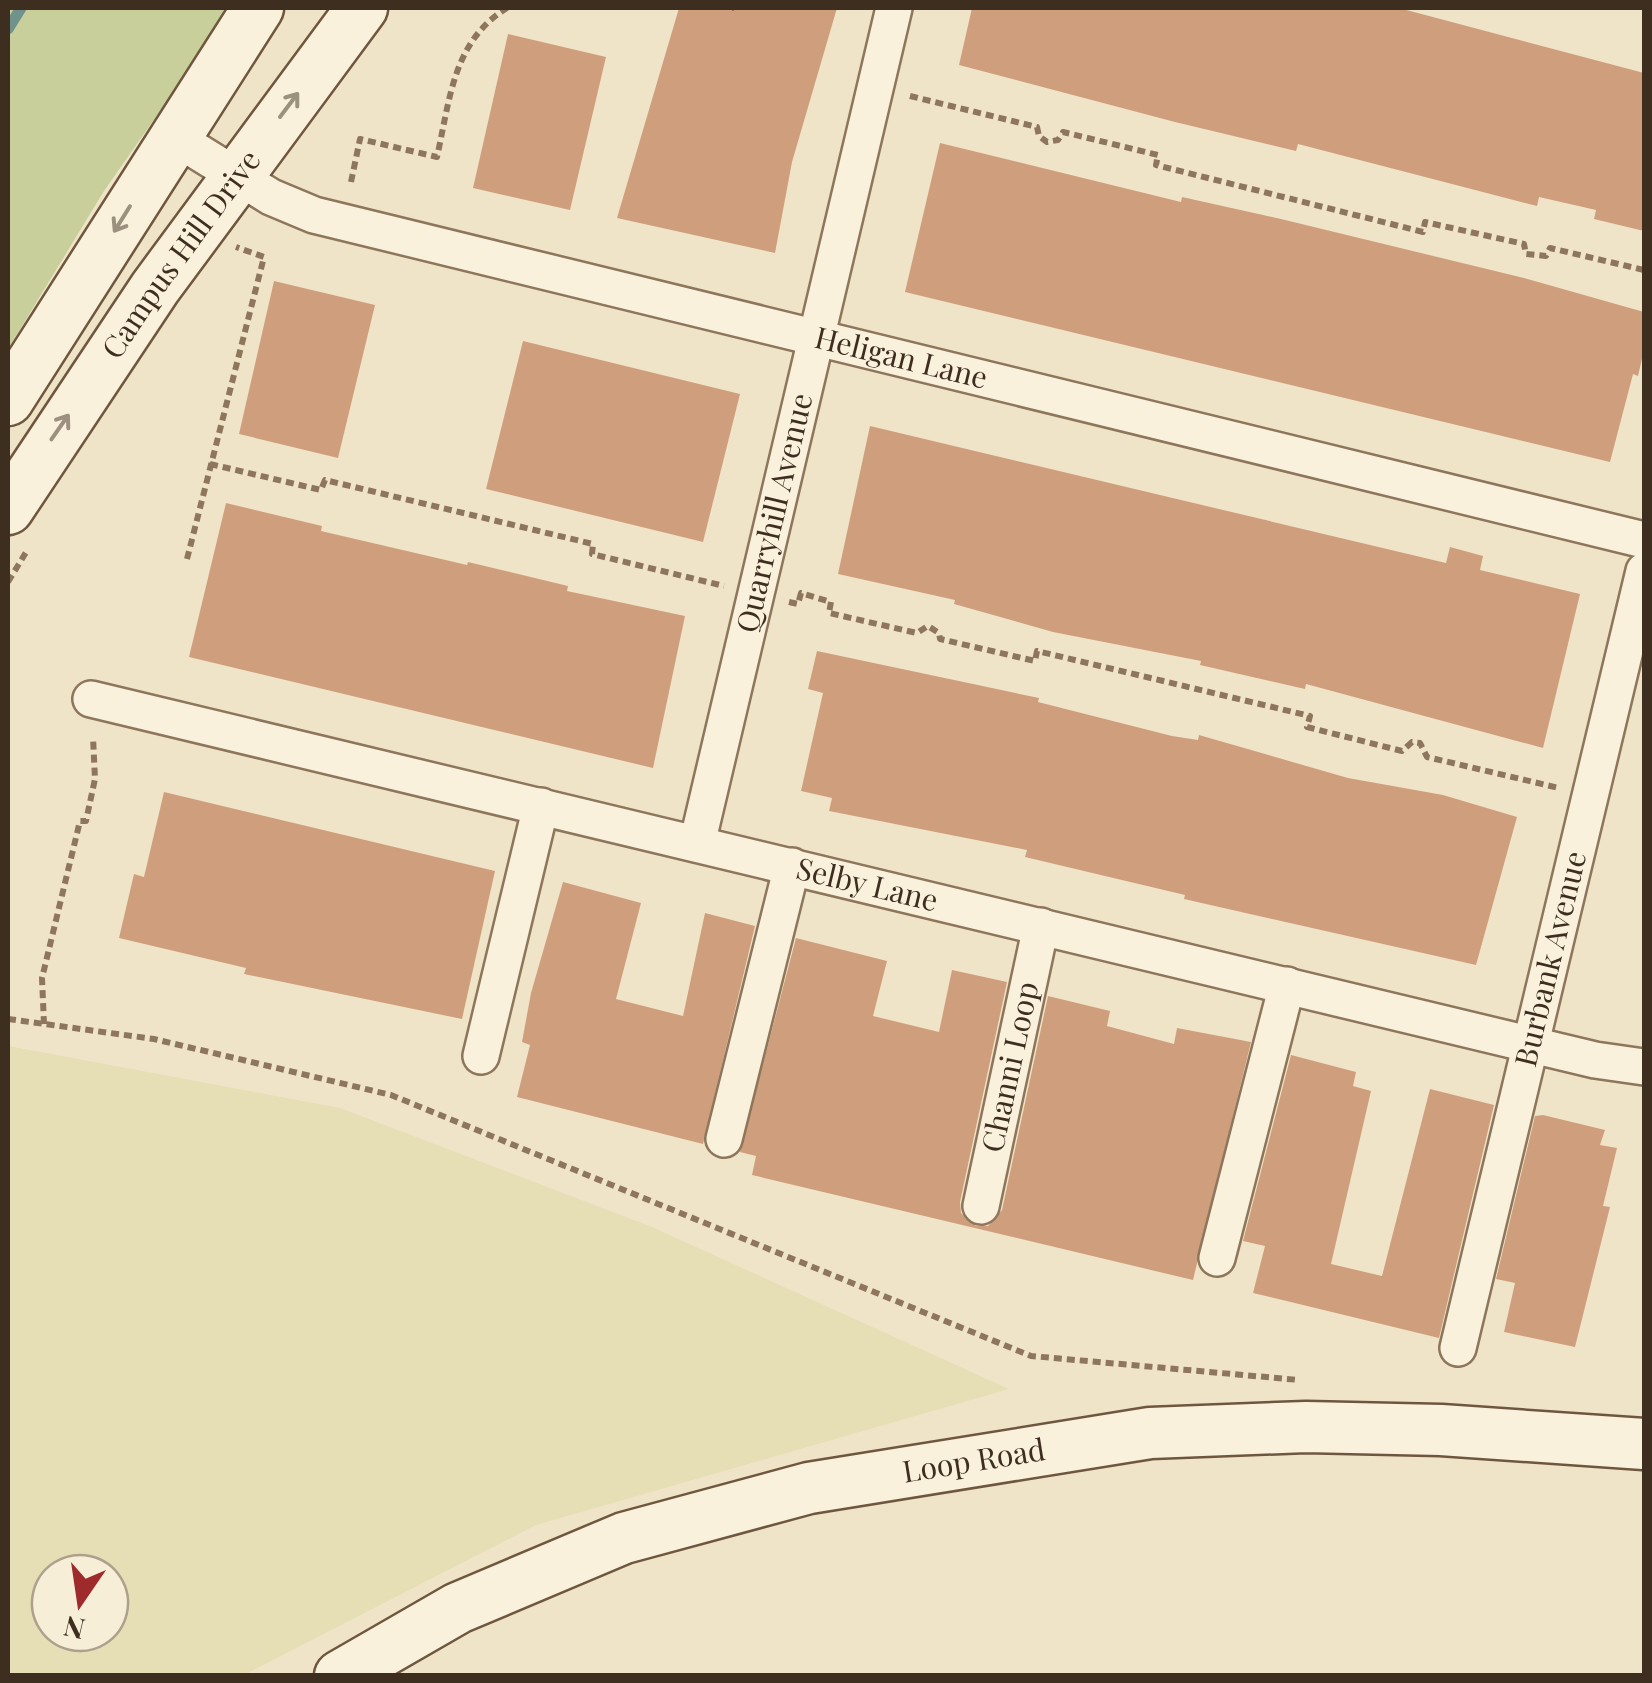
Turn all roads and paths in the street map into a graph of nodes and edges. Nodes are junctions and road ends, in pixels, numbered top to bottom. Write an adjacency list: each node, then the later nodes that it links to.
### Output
1 (258, 8): 6 (street, Campus Hill Drive)
2 (362, 8): 7 (street, Campus Hill Drive, one-way to 2)
3 (507, 8): 8 (path)
4 (894, 8): 5 (street, Quarryhill Avenue)
5 (874, 87): 10 (path); 11 (street, Quarryhill Avenue)
6 (174, 137): 7 (street, Heligan Lane); 12 (street, Campus Hill Drive, one-way to 12)
7 (236, 177): 11 (street, Heligan Lane); 14 (street, Campus Hill Drive, one-way to 7)
8 (351, 182)
9 (235, 246): 13 (path)
10 (1644, 270)
11 (816, 335): 15 (street, Heligan Lane); 18 (street, Quarryhill Avenue)
12 (8, 400)
13 (210, 464): 16 (path); 18 (path)
14 (8, 509)
15 (1644, 540)
16 (187, 558)
17 (1644, 572): 20 (street, Burbank Avenue)
18 (755, 594): 20 (path); 22 (street, Quarryhill Avenue)
19 (92, 699): 21 (street, Selby Lane); 27 (path)
20 (1589, 796): 28 (street, Burbank Avenue)
21 (540, 806): 22 (street, Selby Lane); 29 (street)
22 (697, 844): 23 (street, Selby Lane)
23 (792, 866): 24 (street, Selby Lane); 31 (street)
24 (1041, 926): 25 (street, Selby Lane); 32 (street, Channi Loop)
25 (1287, 984): 28 (street, Selby Lane); 33 (street)
26 (8, 1019): 27 (path)
27 (44, 1024): 35 (path)
28 (1529, 1042): 30 (street, Selby Lane); 34 (street, Burbank Avenue)
29 (481, 1056)
30 (1644, 1066)
31 (724, 1138)
32 (981, 1206)
33 (1217, 1258)
34 (1458, 1348)
35 (1306, 1380)
36 (1644, 1444): 37 (street, Loop Road)
37 (340, 1676)

